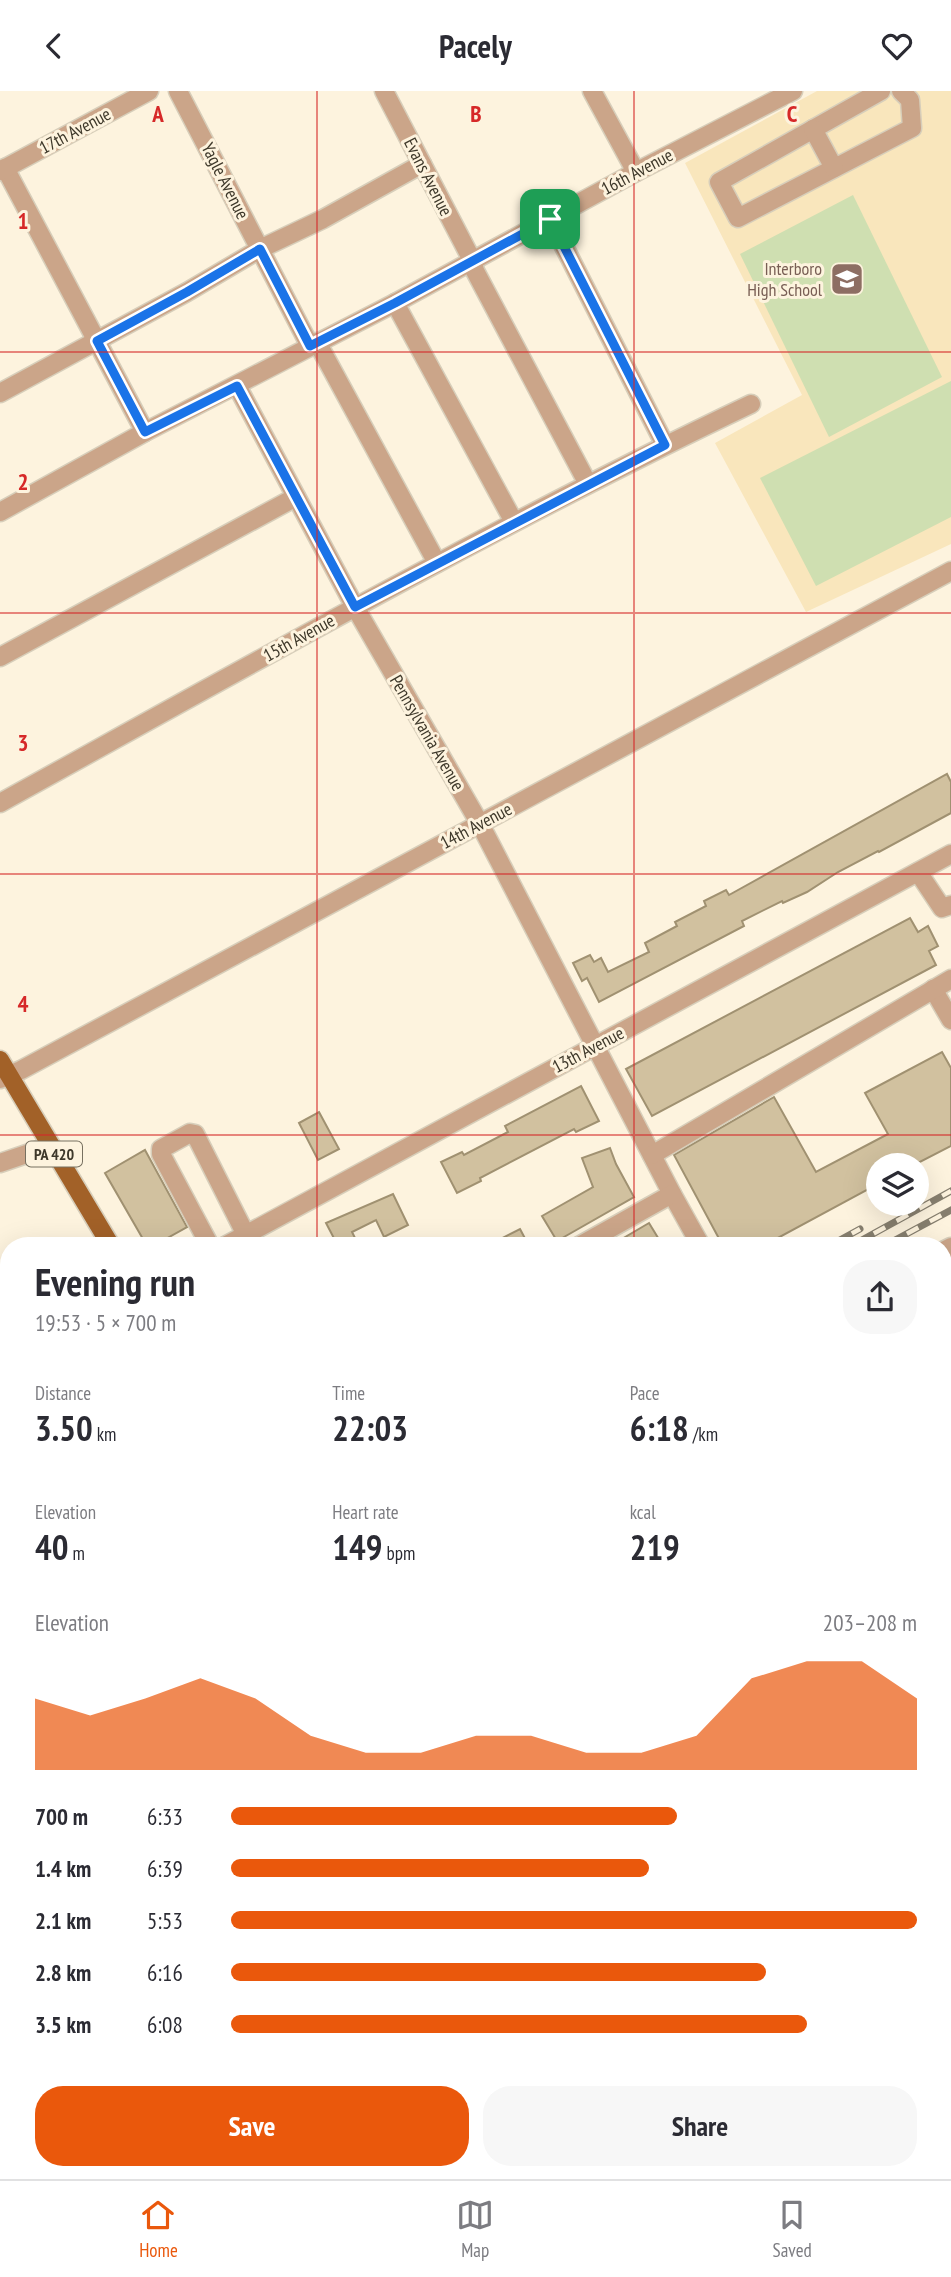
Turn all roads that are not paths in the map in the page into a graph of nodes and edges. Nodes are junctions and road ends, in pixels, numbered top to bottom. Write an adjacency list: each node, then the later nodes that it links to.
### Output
1 (149, 91): 10 (street, 17th Avenue)
2 (178, 91): 14 (street, Yagle Avenue)
3 (384, 91): 9 (street, Evans Avenue)
4 (592, 91): 12 (street)
5 (793, 91): 12 (street, 16th Avenue)
6 (881, 91): 8 (street)
7 (910, 94): 11 (street)
8 (813, 129): 11 (street); 11 (street)
9 (422, 164): 14 (street); 15 (street, Evans Avenue)
10 (2, 169): 17 (street)
11 (834, 169)
12 (636, 171): 13 (street, 16th Avenue)
13 (550, 219): 15 (street, 16th Avenue); 23 (street)
14 (260, 249): 17 (street); 18 (street, Yagle Avenue)
15 (473, 262): 16 (street, 16th Avenue); 24 (street, Evans Avenue)
16 (395, 303): 18 (street, 16th Avenue); 27 (street)
17 (97, 341): 20 (street); 22 (street)
18 (314, 344): 19 (street, 16th Avenue); 28 (street, Yagle Avenue)
19 (237, 386): 22 (street, 16th Avenue); 25 (street, Pennsylvania Avenue)
20 (0, 393)
21 (751, 404): 23 (street, 15th Avenue)
22 (145, 432): 26 (street, 16th Avenue)
23 (665, 445): 24 (street, 15th Avenue)
24 (588, 484): 27 (street, 15th Avenue)
25 (296, 497): 30 (street, Pennsylvania Avenue); 31 (street)
26 (0, 512)
27 (514, 522): 28 (street, 15th Avenue)
28 (438, 563): 30 (street, 15th Avenue)
29 (951, 571): 33 (street, 14th Avenue)
30 (355, 607): 32 (street, 15th Avenue); 33 (street, Pennsylvania Avenue)
31 (0, 657)
32 (0, 803)
33 (480, 824): 40 (street, Pennsylvania Avenue); 42 (street, 14th Avenue)
34 (951, 854): 35 (street, 13th Avenue)
35 (918, 872): 36 (street); 40 (street, 13th Avenue)
36 (951, 905)
37 (951, 979): 38 (street)
38 (933, 989): 39 (street); 44 (street)
39 (951, 1020)
40 (596, 1046): 44 (street, Pennsylvania Avenue); 47 (street, 13th Avenue)
41 (0, 1060): 42 (main road, PA 420)
42 (5, 1077): 43 (main road, PA 420)
43 (50, 1146): 45 (street); 48 (main road, PA 420)
44 (652, 1156): 46 (street, Pennsylvania Avenue)
45 (0, 1163)
46 (671, 1194): 51 (street); 52 (street, Pennsylvania Avenue)
47 (246, 1235): 49 (street); 50 (street, 13th Avenue)
48 (106, 1237)
49 (205, 1237)
50 (242, 1237)
51 (595, 1237)
52 (696, 1237)

